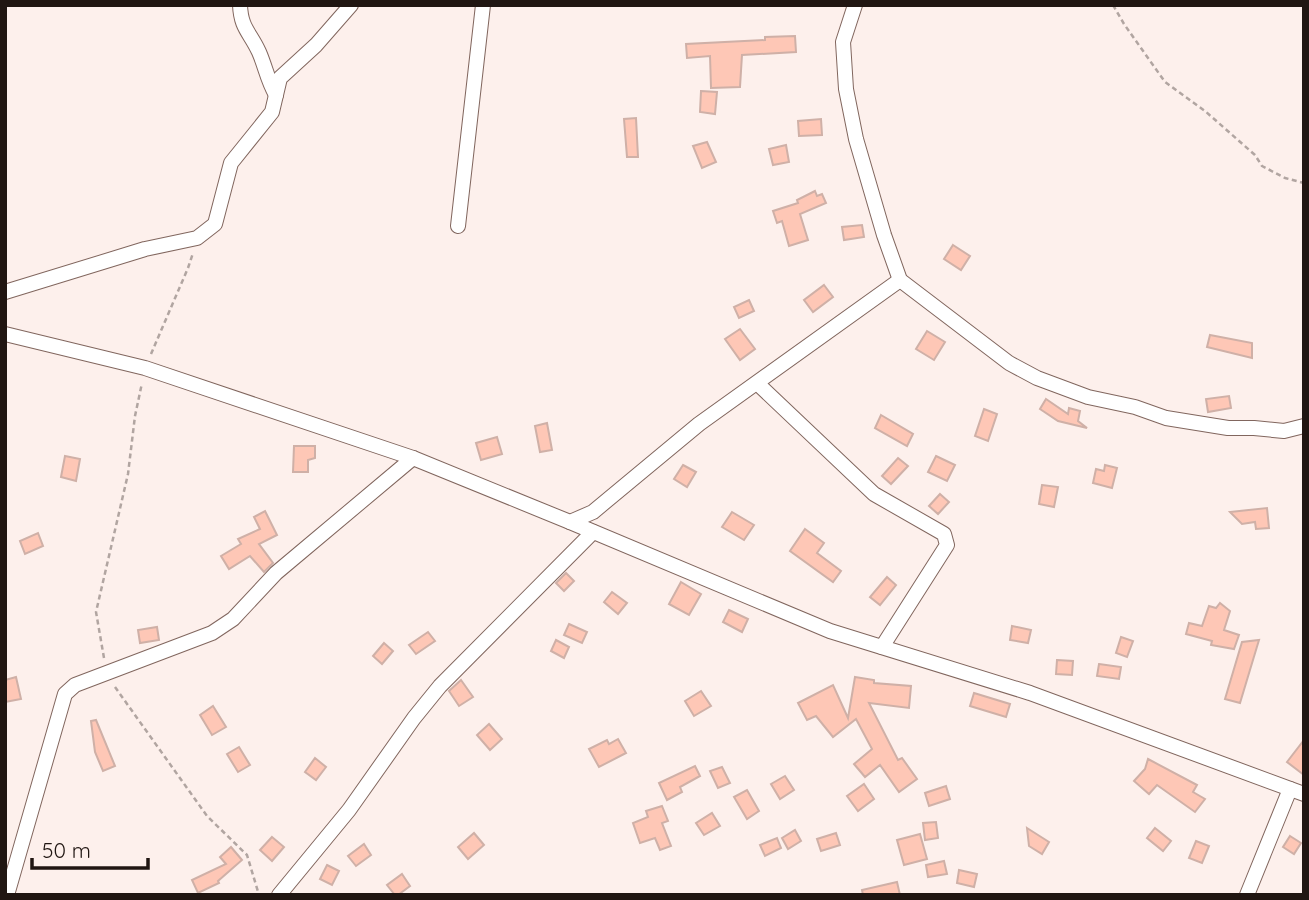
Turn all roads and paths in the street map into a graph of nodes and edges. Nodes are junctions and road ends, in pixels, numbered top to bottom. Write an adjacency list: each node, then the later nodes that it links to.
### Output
1 (240, 5): 6 (street)
2 (351, 5): 6 (street)
3 (482, 5): 8 (street)
4 (855, 5): 10 (street)
5 (1114, 5): 7 (path)
6 (276, 95): 9 (street)
7 (1304, 183)
8 (458, 226)
9 (197, 239): 11 (street); 13 (path)
10 (900, 280): 14 (street); 15 (street)
11 (5, 292)
12 (5, 334): 13 (street)
13 (145, 368): 16 (street); 20 (path)
14 (758, 384): 17 (street); 19 (street)
15 (1304, 426)
16 (413, 458): 17 (street); 20 (street)
17 (570, 523): 18 (street)
18 (593, 532): 19 (street); 24 (street)
19 (882, 647): 21 (street)
20 (107, 674): 22 (street); 23 (path)
21 (1297, 792): 25 (street)
22 (7, 895)
23 (259, 895)
24 (279, 895)
25 (1247, 895)

